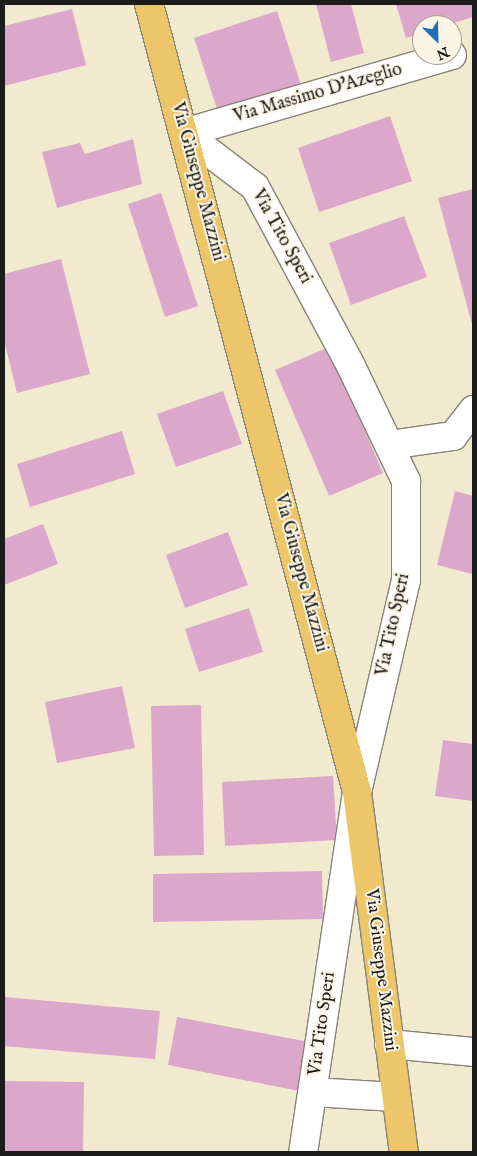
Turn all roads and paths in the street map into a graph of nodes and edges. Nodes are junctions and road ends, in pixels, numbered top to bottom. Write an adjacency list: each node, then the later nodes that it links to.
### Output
1 (149, 4): 3 (main road, Via Giuseppe Mazzini)
2 (418, 65): 3 (street, Via Massimo D'Azeglio)
3 (184, 134): 5 (street, Via Tito Speri); 6 (main road, Via Giuseppe Mazzini)
4 (473, 410): 5 (street)
5 (389, 445): 6 (street, Via Tito Speri)
6 (357, 792): 7 (main road, Via Giuseppe Mazzini); 9 (street, Via Tito Speri)
7 (389, 1044): 8 (street); 10 (main road, Via Giuseppe Mazzini)
8 (473, 1052)
9 (314, 1092): 10 (street); 11 (street, Via Tito Speri)
10 (395, 1097): 12 (main road, Via Giuseppe Mazzini)
11 (303, 1152)
12 (404, 1152)

